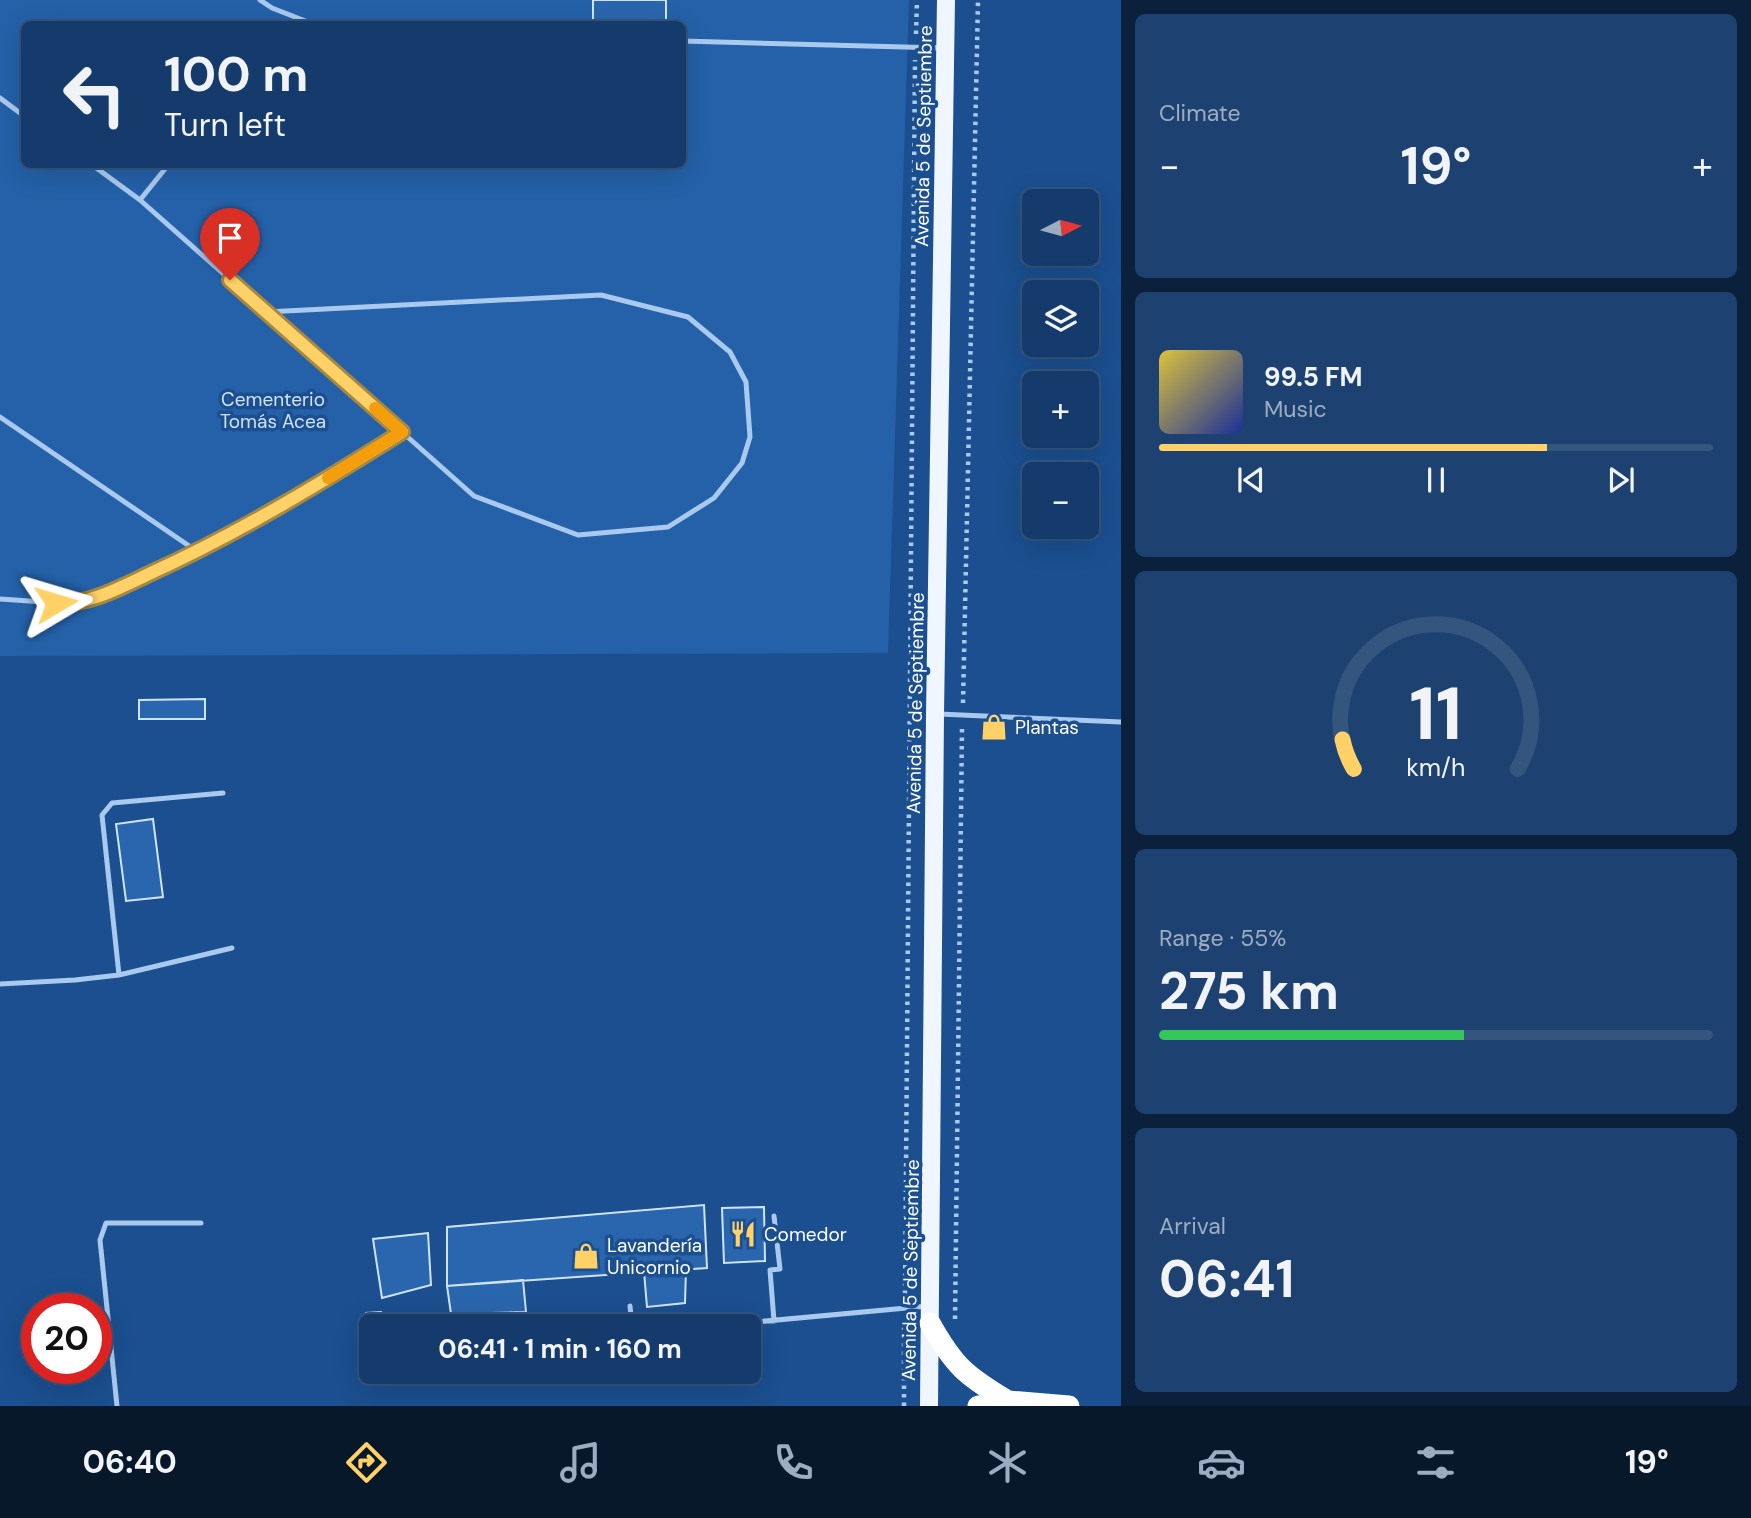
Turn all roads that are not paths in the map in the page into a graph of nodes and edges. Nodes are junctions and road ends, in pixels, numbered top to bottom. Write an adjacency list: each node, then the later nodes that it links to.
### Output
1 (260, 0): 3 (lane)
2 (946, 0): 5 (main road, Avenida 5 de Septiembre)
3 (305, 21)
4 (686, 41): 5 (lane)
5 (945, 49): 16 (main road, Avenida 5 de Septiembre)
6 (0, 98): 7 (lane)
7 (21, 115)
8 (96, 168): 10 (lane)
9 (166, 168): 10 (lane)
10 (140, 200): 11 (lane)
11 (266, 312): 13 (lane); 13 (lane)
12 (0, 417): 14 (lane)
13 (402, 432): 14 (lane)
14 (198, 552): 15 (lane)
15 (0, 598)
16 (935, 714): 17 (lane); 26 (main road, Avenida 5 de Septiembre)
17 (1121, 722)
18 (223, 793): 20 (lane)
19 (232, 948): 20 (lane)
20 (120, 975): 21 (lane)
21 (0, 984)
22 (774, 1216): 27 (lane)
23 (201, 1223): 30 (lane)
24 (631, 1306): 25 (lane)
25 (631, 1314)
26 (930, 1315): 27 (lane); 29 (highway); 31 (main road, Avenida 5 de Septiembre)
27 (774, 1321): 28 (lane)
28 (761, 1322)
29 (1009, 1401): 32 (highway); 33 (highway)
30 (117, 1406)
31 (929, 1406)
32 (978, 1406)
33 (1069, 1406)

